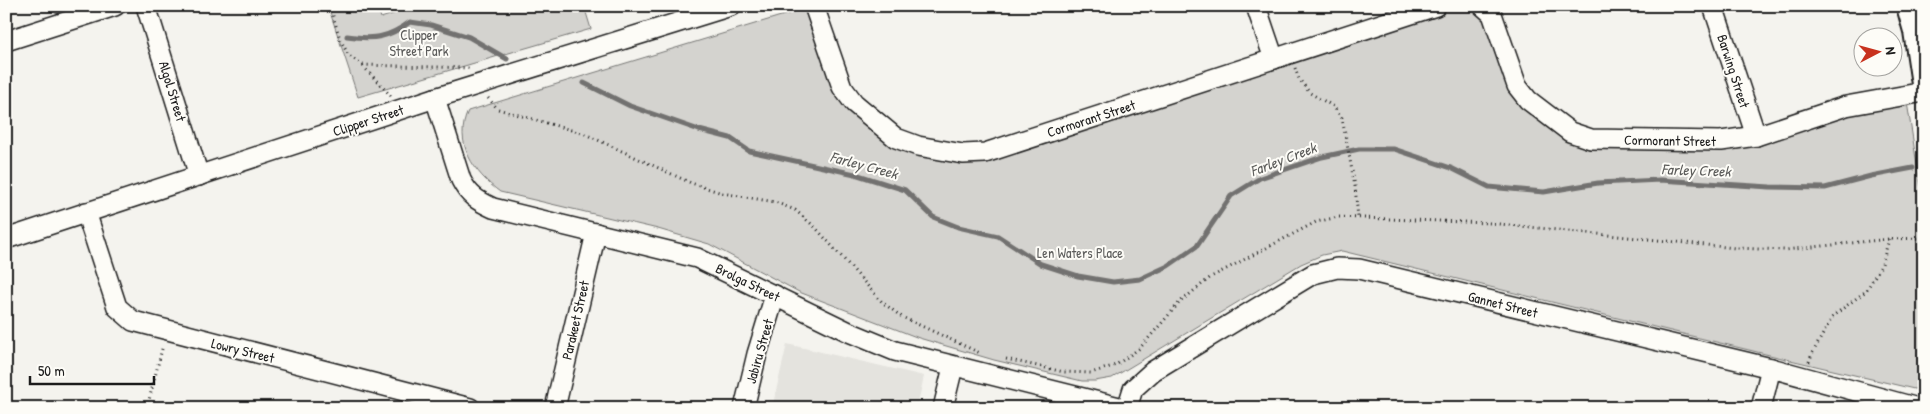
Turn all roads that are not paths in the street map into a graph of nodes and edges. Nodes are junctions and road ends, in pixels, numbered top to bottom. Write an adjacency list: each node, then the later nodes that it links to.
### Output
1 (115, 6): 10 (street)
2 (146, 6): 16 (street, Algol Street)
3 (732, 6): 14 (street, Clipper Street)
4 (814, 6): 11 (street, Cormorant Street)
5 (1256, 6): 11 (street)
6 (1436, 6): 11 (street, Cormorant Street)
7 (1482, 6): 15 (street, Cormorant Street)
8 (1713, 6): 15 (street, Barwing Street)
9 (1909, 6): 12 (main road)
10 (6, 41)
11 (1282, 56)
12 (1924, 84)
13 (1924, 92): 15 (street, Cormorant Street)
14 (435, 98): 16 (street, Clipper Street); 18 (street, Brolga Street)
15 (1756, 136)
16 (199, 176): 17 (street, Clipper Street)
17 (86, 212): 19 (street, Clipper Street); 23 (street, Lowry Street)
18 (596, 233): 20 (street, Brolga Street); 24 (street, Parakeet Street)
19 (6, 239)
20 (775, 295): 21 (street, Brolga Street); 25 (street, Jabiru Street)
21 (953, 367): 26 (street); 27 (street, Brolga Street)
22 (1771, 368): 27 (street, Gannet Street); 28 (street); 29 (street, Gannet Street)
23 (470, 408)
24 (555, 408)
25 (744, 408)
26 (943, 408)
27 (1125, 408)
28 (1761, 408)
29 (1918, 408)

